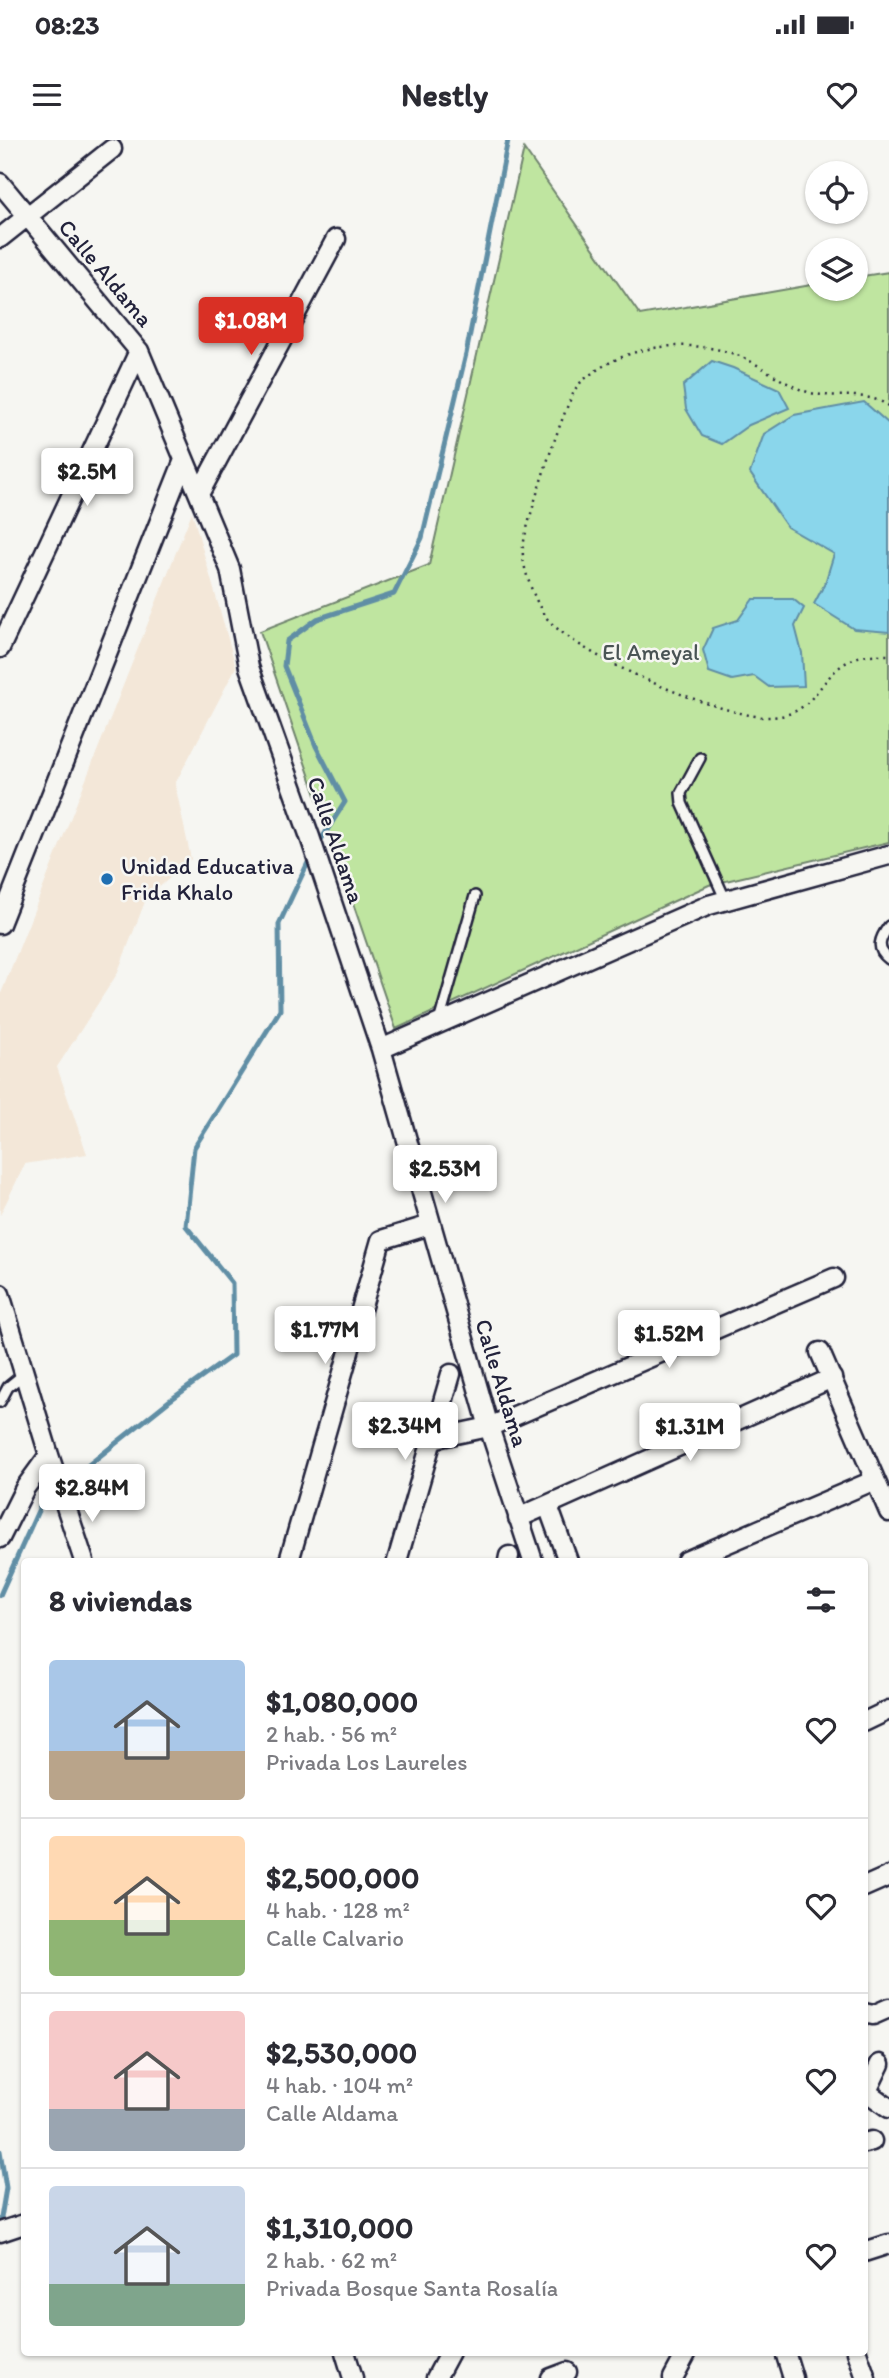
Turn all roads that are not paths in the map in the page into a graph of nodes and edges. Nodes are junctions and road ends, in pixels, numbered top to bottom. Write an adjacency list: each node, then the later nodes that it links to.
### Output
1 (112, 149): 3 (street)
2 (0, 183): 3 (street, Calle Aldama)
3 (27, 217): 4 (street); 6 (street, Calle Aldama)
4 (0, 238)
5 (336, 239): 8 (street)
6 (139, 351): 7 (street, Calle Aldama); 9 (street)
7 (184, 460): 8 (street, Calle Aldama); 14 (street)
8 (199, 494): 18 (street, Calle Aldama)
9 (0, 648)
10 (700, 758): 13 (lane)
11 (889, 855): 13 (street)
12 (475, 896): 17 (lane)
13 (726, 901): 17 (street)
14 (0, 924)
15 (889, 926): 16 (lane)
16 (889, 959)
17 (439, 1024): 18 (street)
18 (381, 1049): 19 (street, Calle Aldama)
19 (430, 1225): 27 (street, Calle Aldama); 35 (street)
20 (834, 1278): 27 (street)
21 (0, 1294): 23 (street)
22 (820, 1352): 25 (street)
23 (24, 1374): 26 (lane); 29 (street)
24 (450, 1374): 28 (street)
25 (832, 1378): 30 (street); 31 (street)
26 (0, 1402)
27 (489, 1427): 28 (street); 31 (street, Calle Aldama)
28 (432, 1439): 36 (street)
29 (49, 1455): 33 (street); 34 (street)
30 (875, 1480): 32 (street); 39 (street)
31 (533, 1512): 37 (street, Calle Aldama); 38 (street)
32 (889, 1512)
33 (0, 1538)
34 (83, 1558)
35 (290, 1558)
36 (398, 1558)
37 (533, 1558)
38 (566, 1558)
39 (693, 1558)
40 (889, 1710): 41 (street)
41 (868, 1720)
42 (889, 1876): 43 (street)
43 (868, 1885)
44 (889, 2008): 45 (street)
45 (868, 2013)
46 (878, 2063): 47 (street)
47 (868, 2086)
48 (868, 2092): 49 (street)
49 (889, 2108)
50 (889, 2244): 51 (street)
51 (868, 2251)
52 (346, 2356): 57 (street)
53 (448, 2356): 58 (street)
54 (685, 2356): 59 (street)
55 (786, 2356): 60 (street)
56 (858, 2356): 61 (street)
57 (354, 2378)
58 (436, 2378)
59 (673, 2378)
60 (793, 2378)
61 (866, 2378)

